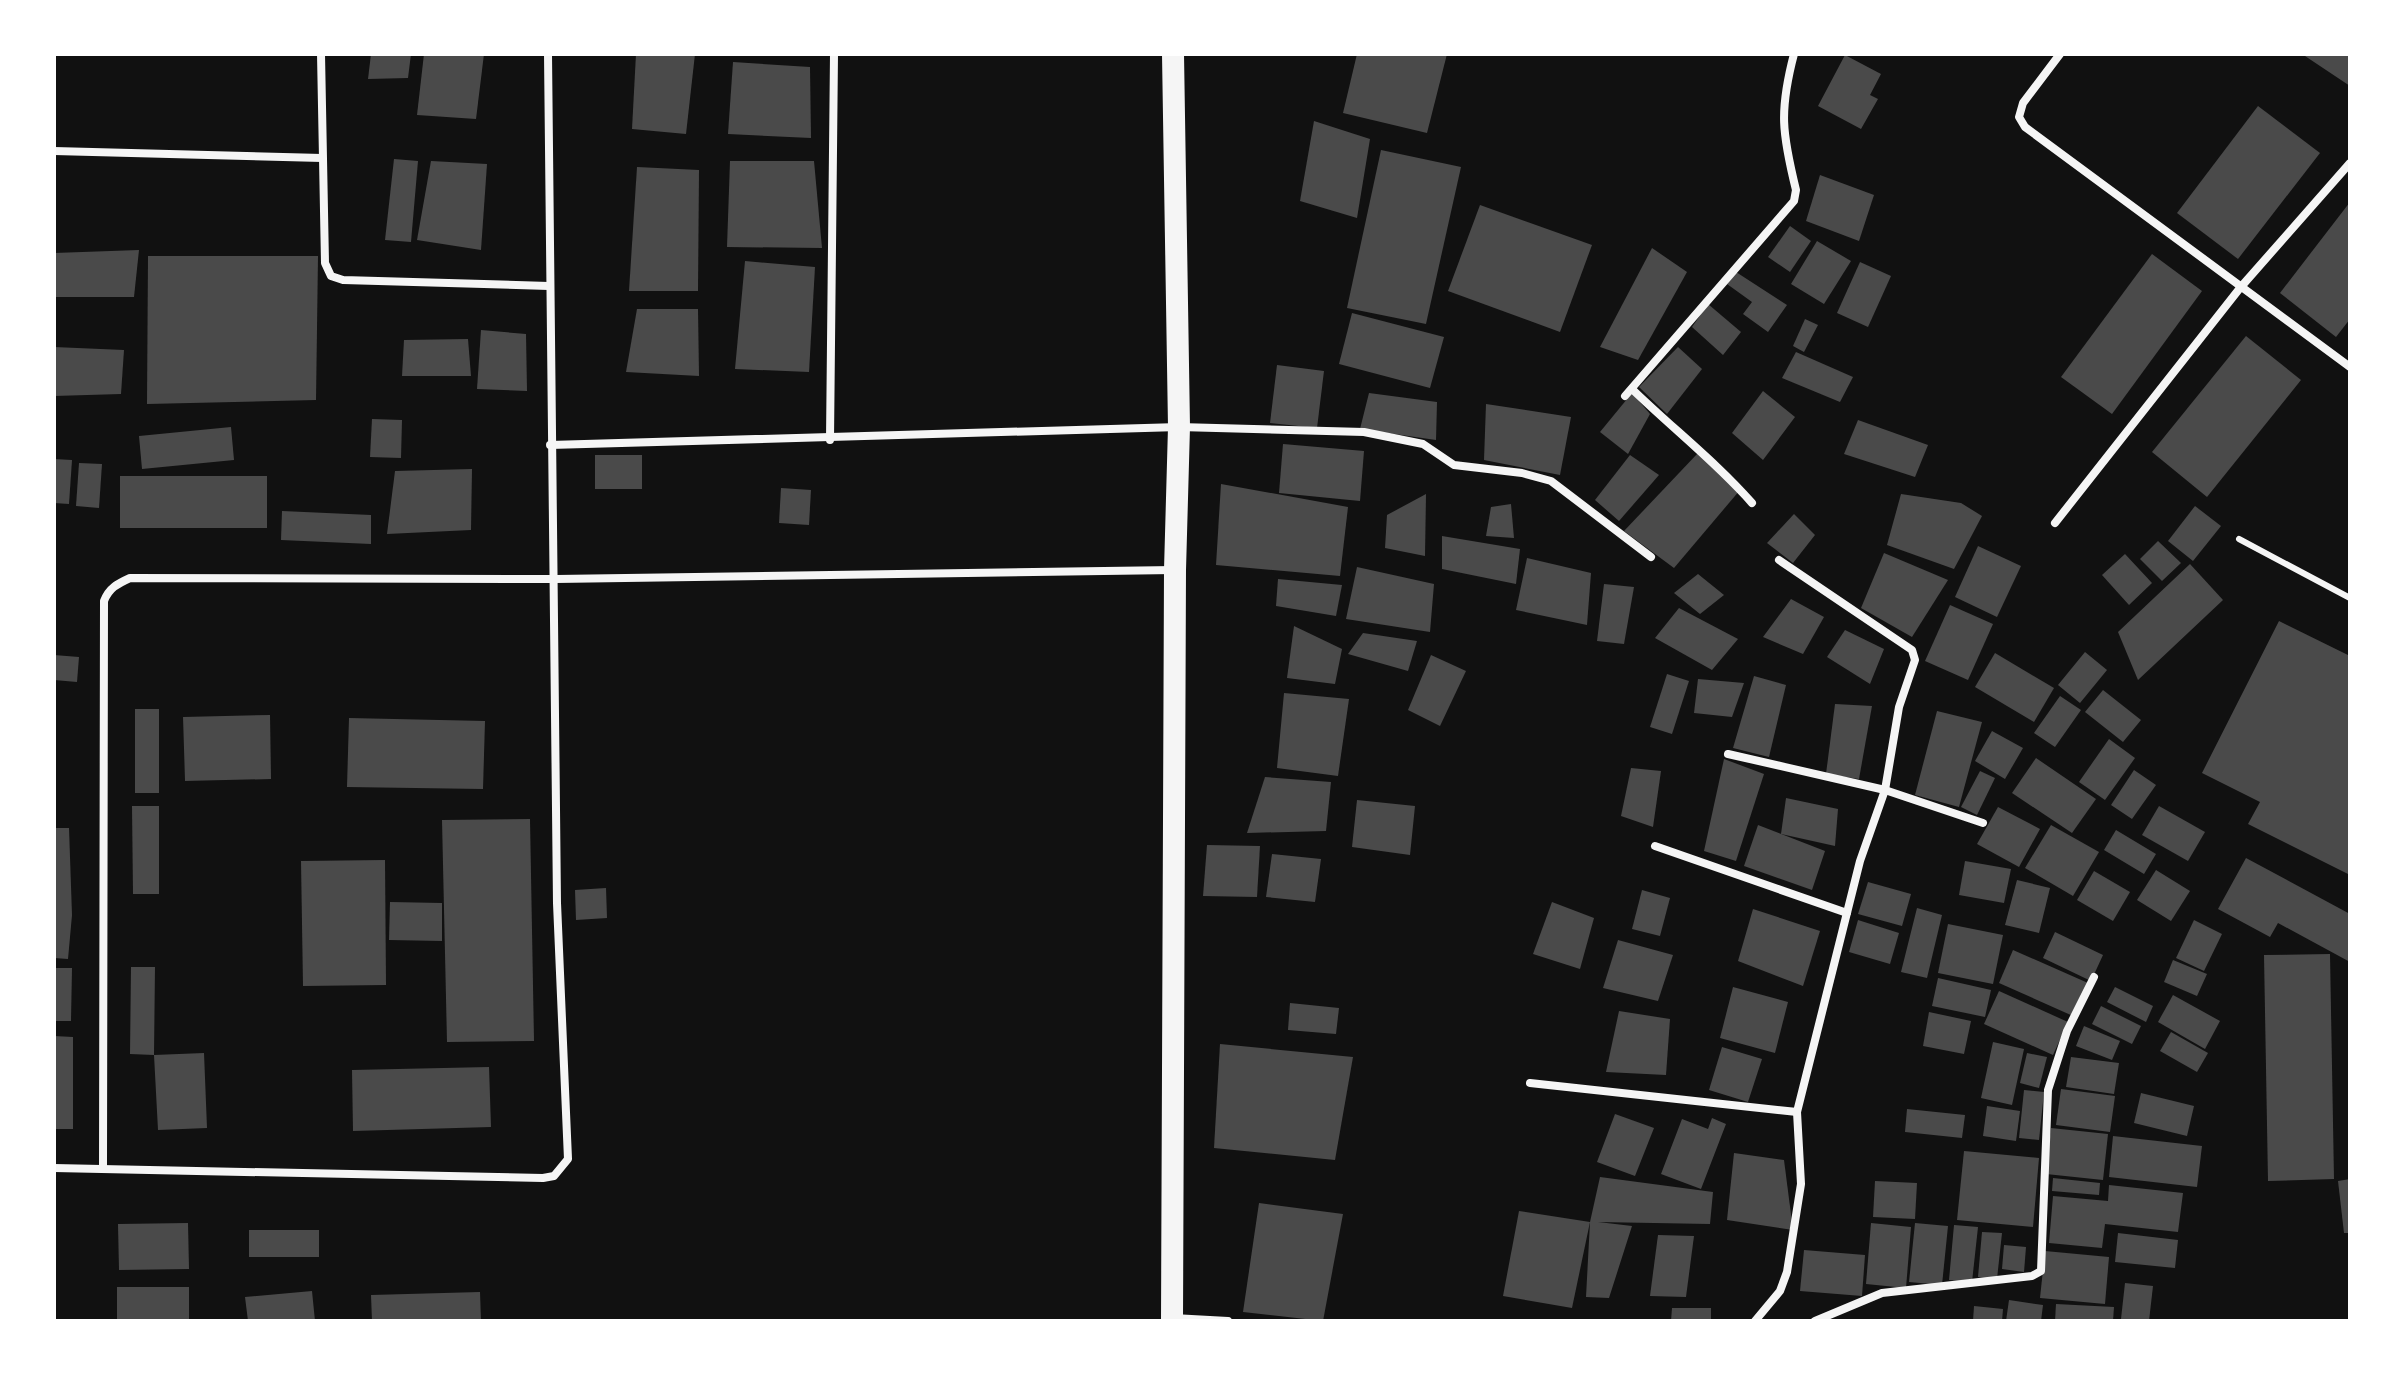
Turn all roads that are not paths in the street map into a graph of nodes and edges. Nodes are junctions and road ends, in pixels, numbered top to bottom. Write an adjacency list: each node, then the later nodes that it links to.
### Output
1 (321, 54): 8 (street)
2 (548, 54): 10 (street)
3 (834, 54): 14 (street)
4 (1173, 54): 13 (highway)
5 (1794, 54): 16 (street)
6 (2060, 54): 11 (street)
7 (54, 151): 8 (street)
8 (322, 158): 10 (street)
9 (2350, 163): 11 (street)
10 (549, 286): 15 (street)
11 (2240, 288): 12 (street); 17 (street)
12 (2350, 367)
13 (1179, 427): 14 (street); 19 (street); 21 (highway)
14 (830, 440): 15 (street)
15 (550, 445): 22 (street)
16 (1752, 503)
17 (2055, 523)
18 (2239, 539): 23 (lane)
19 (1651, 557)
20 (1779, 560): 25 (street)
21 (1175, 570): 22 (street); 34 (highway)
22 (556, 579): 33 (street); 33 (street)
23 (2350, 598)
24 (1728, 754): 25 (street)
25 (1885, 790): 26 (street); 28 (street)
26 (1983, 823)
27 (1655, 846): 28 (street)
28 (1847, 913): 31 (street)
29 (2094, 977): 37 (street)
30 (1530, 1083): 31 (street)
31 (1797, 1112): 36 (street)
32 (54, 1168): 33 (street)
33 (103, 1169)
34 (1173, 1319): 35 (street)
35 (1228, 1321)
36 (1755, 1321)
37 (1815, 1321)

